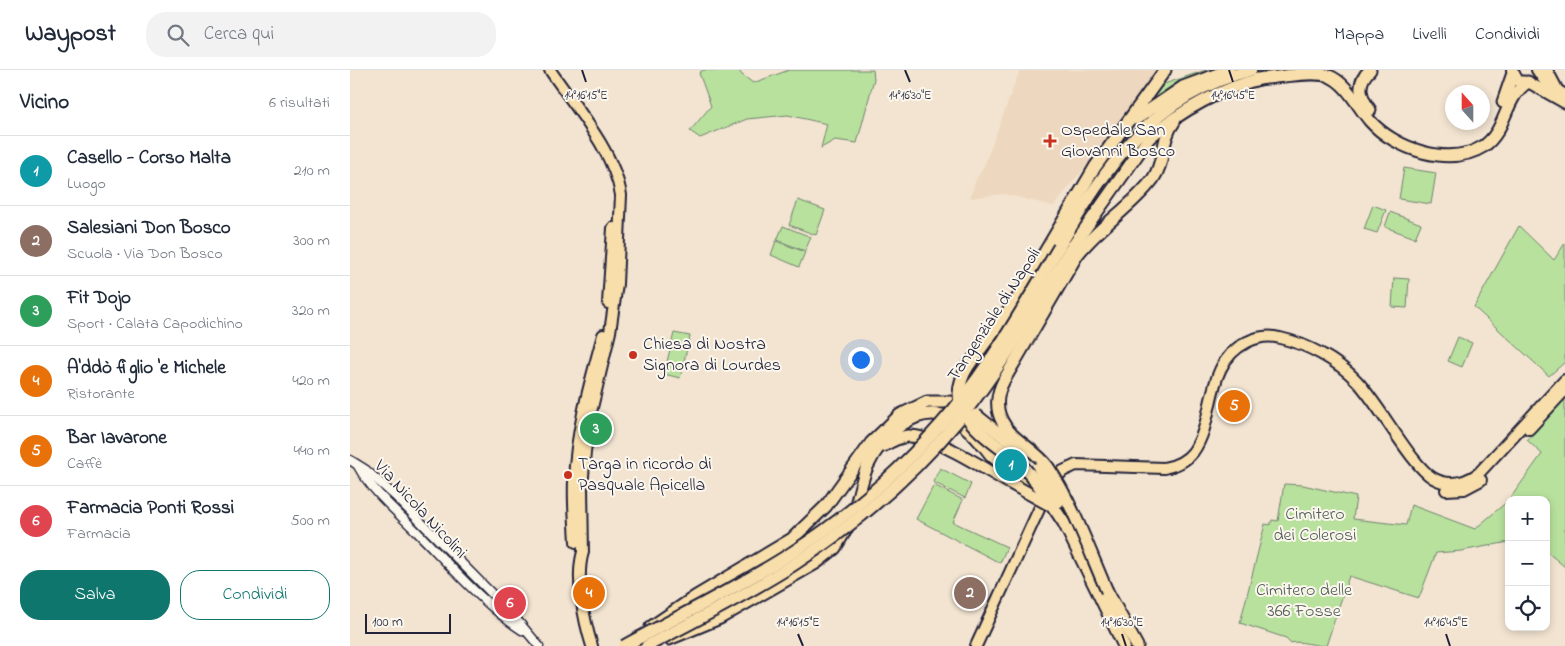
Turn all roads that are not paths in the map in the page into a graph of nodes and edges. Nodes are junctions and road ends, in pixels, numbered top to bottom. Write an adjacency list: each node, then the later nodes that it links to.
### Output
1 (1166, 70): 13 (highway)
2 (1229, 70): 13 (highway)
3 (1304, 70): 9 (highway, Tangenziale di Napoli)
4 (1370, 70): 7 (highway)
5 (1537, 70): 10 (main road); 11 (main road)
6 (1547, 70): 11 (main road)
7 (1511, 71): 10 (main road)
8 (548, 73): 28 (main road)
9 (1254, 75): 10 (highway); 12 (highway, Tangenziale di Napoli); 14 (highway, Tangenziale di Napoli)
10 (1528, 82): 11 (main road)
11 (1564, 97)
12 (1184, 112): 14 (highway, Tangenziale di Napoli); 14 (highway, Tangenziale di Napoli)
13 (1117, 137): 14 (highway)
14 (1065, 247): 19 (highway, bridge); 26 (highway, bridge); 29 (highway, Tangenziale di Napoli, bridge); 30 (highway, Tangenziale di Napoli, bridge)
15 (1329, 363): 16 (main road); 17 (main road); 23 (main road)
16 (1565, 380)
17 (1565, 390)
18 (950, 402): 29 (highway, bridge)
19 (970, 416): 20 (highway, bridge); 25 (highway, bridge); 26 (highway, bridge)
20 (980, 442): 21 (highway, bridge); 24 (highway)
21 (873, 456): 24 (highway, bridge); 30 (highway, bridge)
22 (350, 460): 27 (street, Via Nicola Nicolini)
23 (1051, 489): 31 (main road); 32 (main road)
24 (1038, 497): 25 (highway, bridge)
25 (1054, 508): 26 (highway)
26 (1104, 594): 33 (highway); 34 (highway); 35 (highway)
27 (539, 646)
28 (592, 646)
29 (623, 646)
30 (648, 646)
31 (976, 646)
32 (984, 646)
33 (1124, 646)
34 (1131, 646)
35 (1137, 646)

